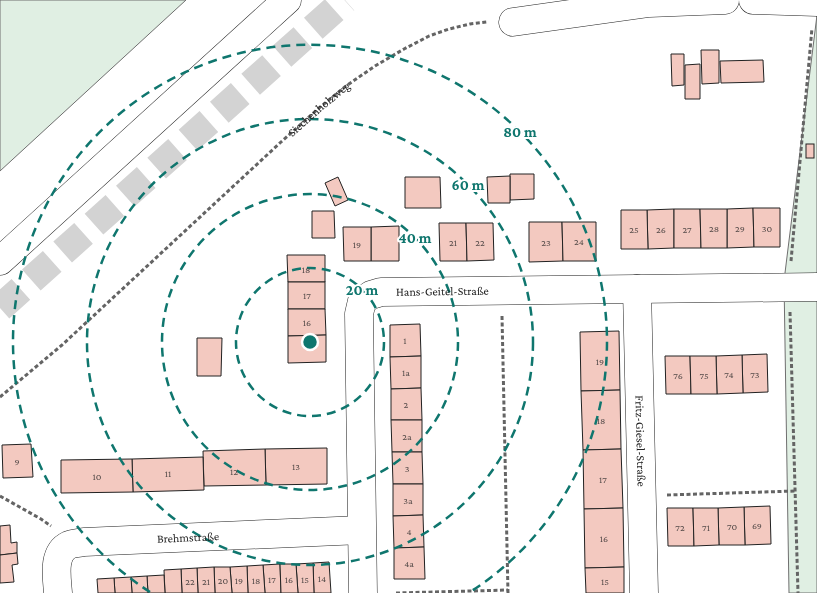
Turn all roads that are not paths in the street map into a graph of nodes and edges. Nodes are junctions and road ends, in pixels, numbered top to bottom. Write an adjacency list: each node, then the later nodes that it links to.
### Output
1 (286, 0): 6 (main road)
2 (725, 0): 5 (main road)
3 (753, 0): 4 (main road)
4 (817, 2)
5 (513, 22)
6 (0, 261)
7 (817, 287): 8 (main road, Hans-Geitel-Straße)
8 (637, 289): 9 (main road, Hans-Geitel-Straße); 12 (main road, Fritz-Giesel-Straße)
9 (361, 530): 10 (main road, Brehmstraße); 11 (main road, Hans-Geitel-Straße)
10 (58, 593)
11 (363, 593)
12 (644, 593)

